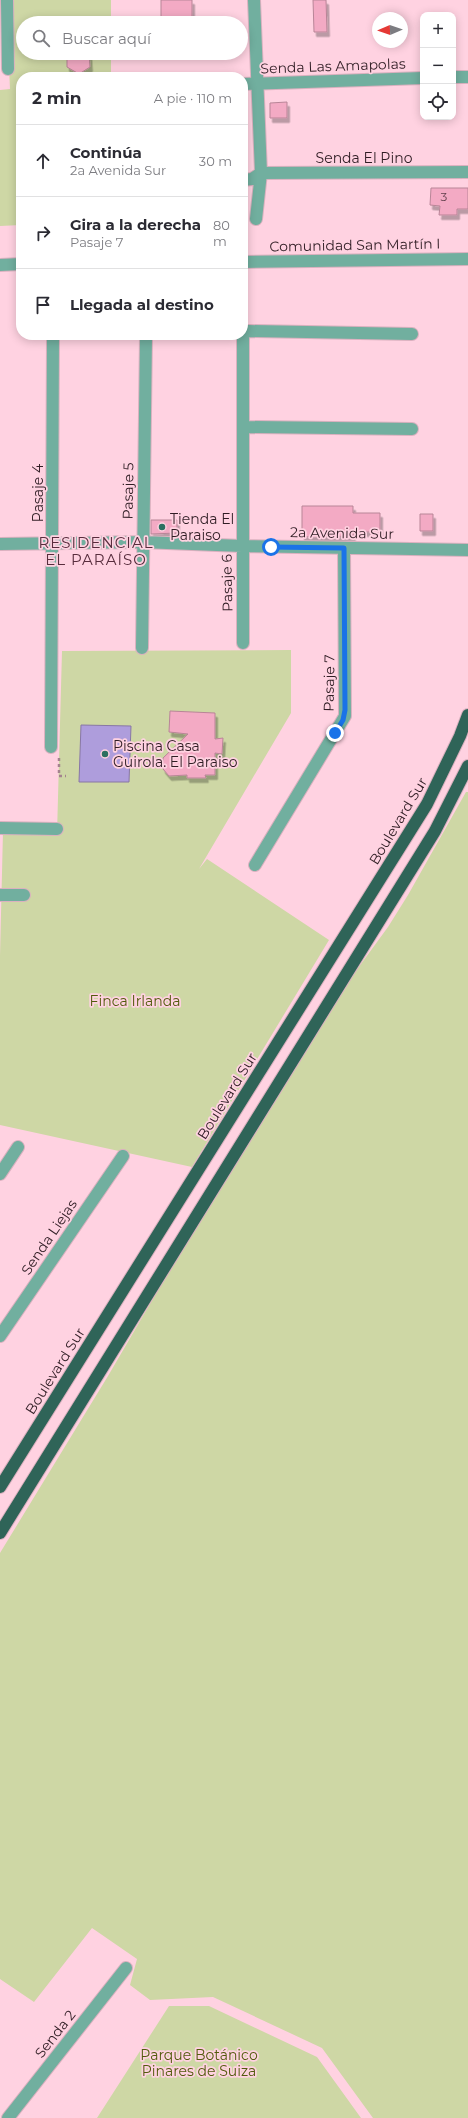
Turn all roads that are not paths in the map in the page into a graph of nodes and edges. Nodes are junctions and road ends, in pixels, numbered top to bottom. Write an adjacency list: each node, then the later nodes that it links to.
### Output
1 (7, 0): 3 (street)
2 (254, 0): 8 (street)
3 (8, 69)
4 (456, 77): 5 (street)
5 (468, 77)
6 (420, 78): 8 (street, Senda Las Amapolas)
7 (248, 84): 8 (street, Senda Las Amapolas)
8 (258, 84): 10 (street)
9 (468, 172): 10 (street, Senda El Pino)
10 (261, 173): 11 (street); 12 (street)
11 (248, 179)
12 (256, 219)
13 (468, 259): 14 (street, Comunidad San Martín I)
14 (248, 262)
15 (0, 264): 16 (street)
16 (16, 264)
17 (248, 331): 18 (street, Pasaje 6)
18 (412, 334)
19 (53, 340): 26 (street, Pasaje 4)
20 (146, 340): 24 (street, Pasaje 5)
21 (243, 340): 22 (street, Pasaje 6)
22 (244, 427): 23 (street); 27 (street, Pasaje 6)
23 (412, 429)
24 (142, 542): 26 (street, 2a Avenida Sur); 27 (street, 2a Avenida Sur); 31 (street, Pasaje 5)
25 (0, 544): 26 (street, 2a Avenida Sur)
26 (53, 544): 33 (street, Pasaje 4)
27 (242, 546): 28 (street, 2a Avenida Sur); 30 (street, Pasaje 6)
28 (344, 548): 29 (street, 2a Avenida Sur); 37 (street, Pasaje 7)
29 (468, 550)
30 (243, 643)
31 (142, 648)
32 (468, 715): 44 (highway, Boulevard Sur)
33 (51, 747)
34 (468, 766): 45 (highway)
35 (0, 828): 36 (street)
36 (57, 829)
37 (255, 865)
38 (0, 895): 39 (street)
39 (24, 895)
40 (18, 1147): 42 (street)
41 (123, 1156): 43 (street, Senda Liejas)
42 (0, 1174)
43 (0, 1336)
44 (0, 1487)
45 (0, 1533)
46 (126, 1968): 47 (street, Senda 2)
47 (8, 2118)

